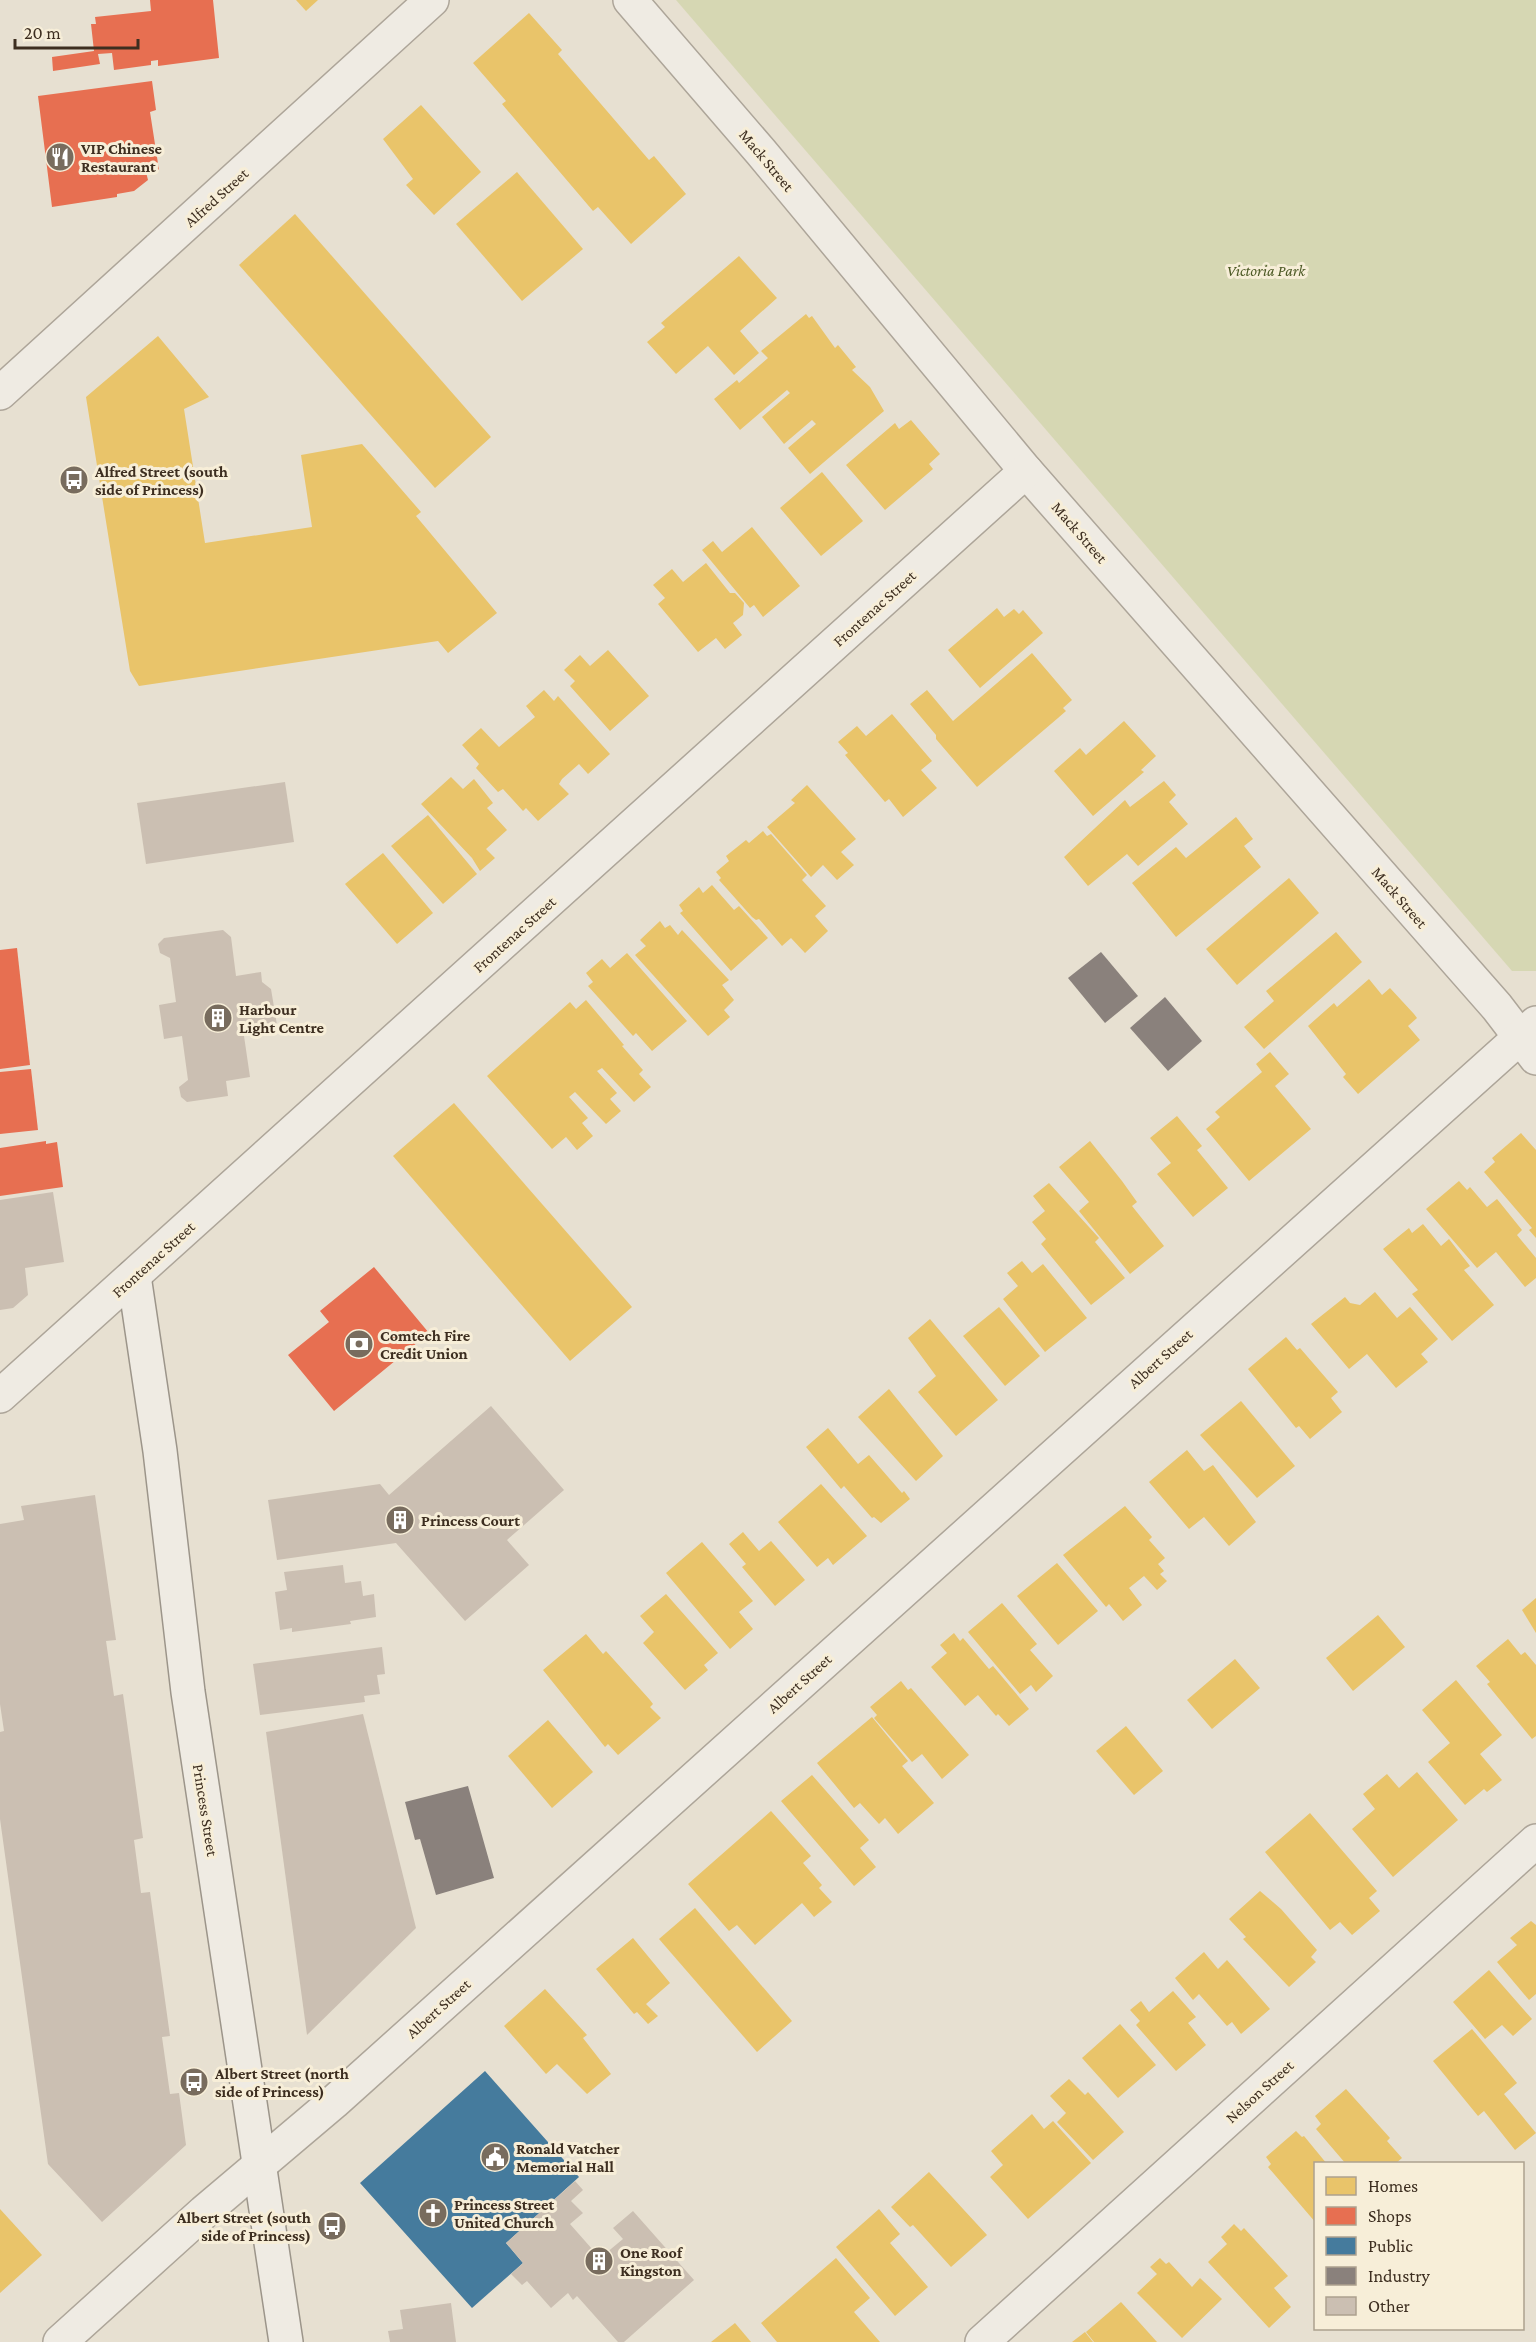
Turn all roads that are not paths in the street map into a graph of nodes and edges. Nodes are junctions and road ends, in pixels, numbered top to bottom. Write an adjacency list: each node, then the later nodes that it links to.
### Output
1 (432, 0): 3 (street, Alfred Street)
2 (630, 0): 4 (street, Mack Street)
3 (0, 393)
4 (1026, 471): 5 (street, Mack Street); 6 (street, Frontenac Street)
5 (1531, 1039): 9 (street, Albert Street)
6 (134, 1276): 7 (street, Frontenac Street); 9 (street, Princess Street)
7 (0, 1396)
8 (1536, 1841): 12 (street, Nelson Street)
9 (260, 2164): 10 (street, Albert Street); 11 (street, Princess Street)
10 (60, 2342)
11 (286, 2342)
12 (982, 2342)

